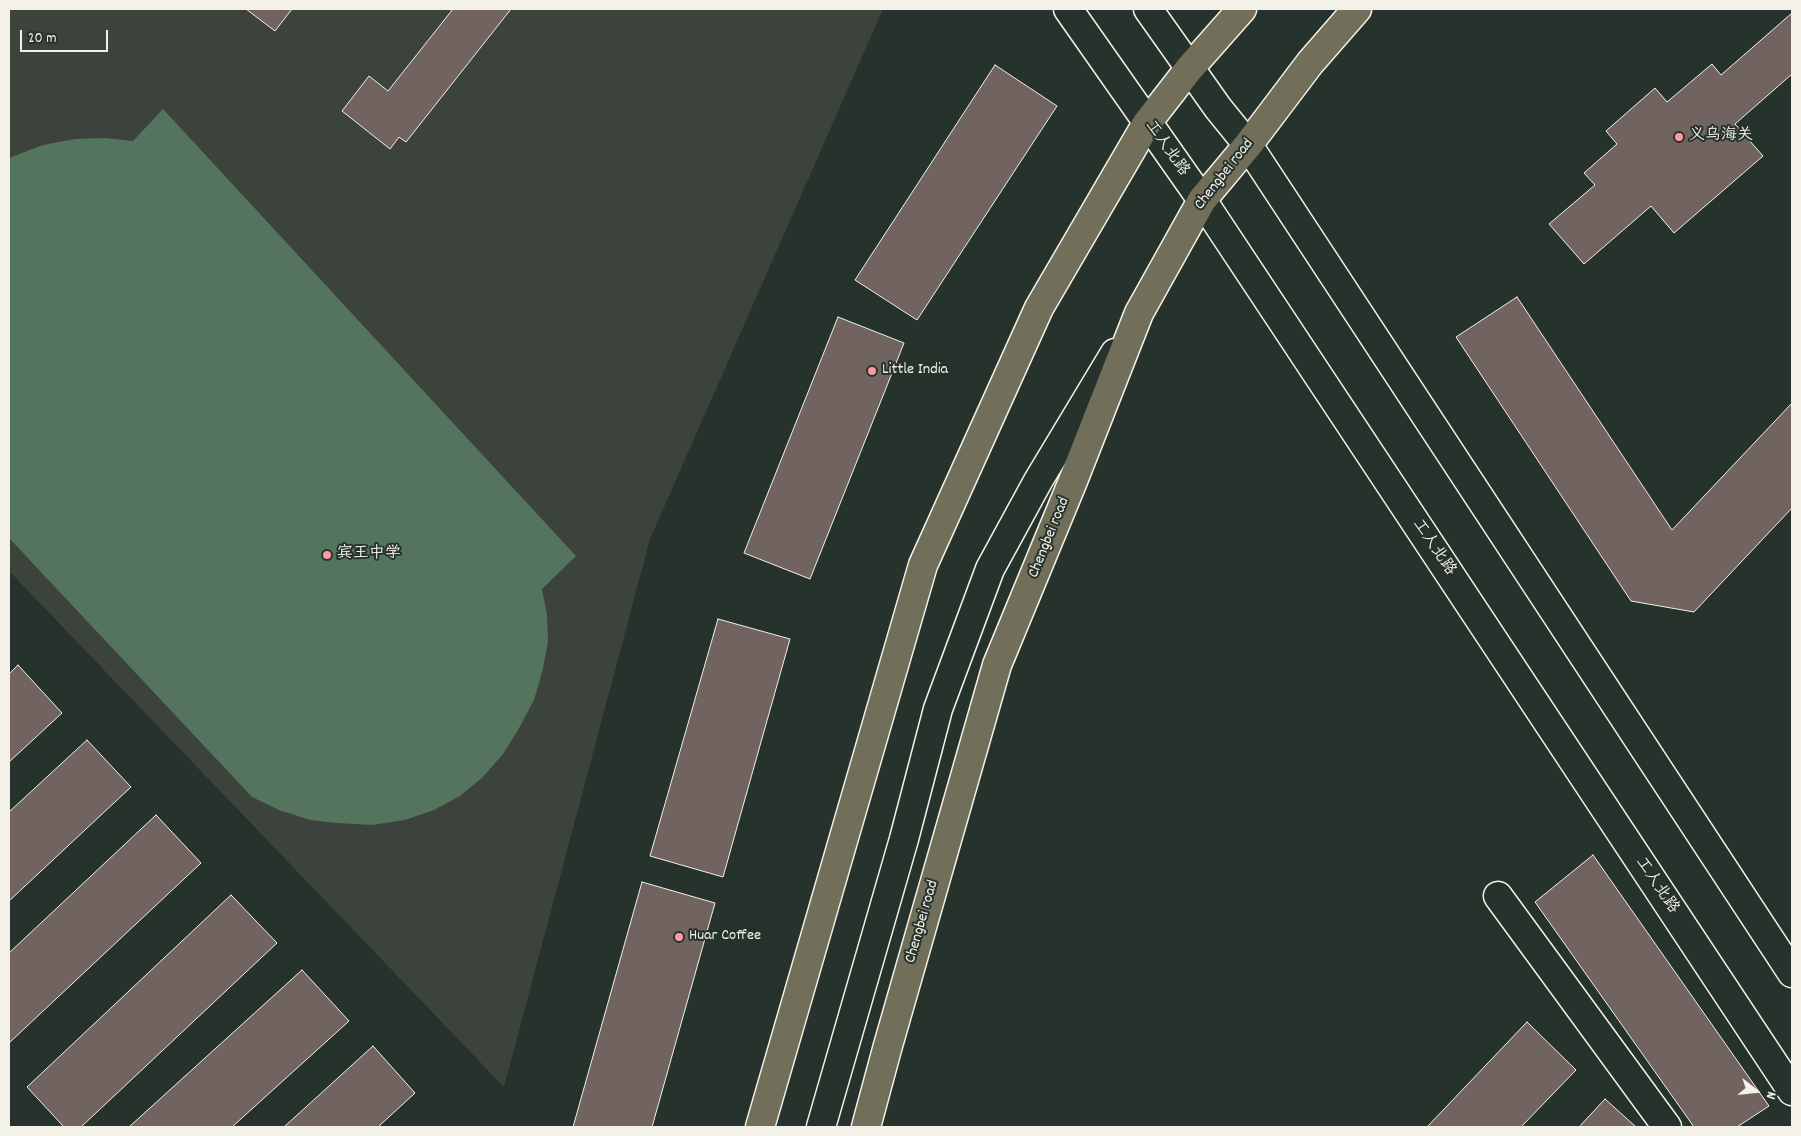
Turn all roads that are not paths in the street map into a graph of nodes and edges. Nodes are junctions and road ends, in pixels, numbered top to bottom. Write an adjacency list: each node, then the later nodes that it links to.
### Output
1 (1068, 9): 6 (main road, 工人北路)
2 (1148, 9): 5 (main road)
3 (1242, 9): 5 (main road)
4 (1357, 9): 7 (main road, Chengbei road)
5 (1189, 69): 6 (main road); 7 (main road)
6 (1148, 122): 8 (main road, 工人北路); 13 (main road)
7 (1248, 145): 8 (main road, Chengbei road); 11 (main road)
8 (1202, 200): 9 (main road, Chengbei road); 12 (main road, 工人北路)
9 (1139, 313): 14 (main road); 15 (main road, Chengbei road)
10 (1498, 896): 16 (main road)
11 (1792, 973)
12 (1792, 1091)
13 (760, 1127)
14 (821, 1127)
15 (866, 1127)
16 (1667, 1127)

